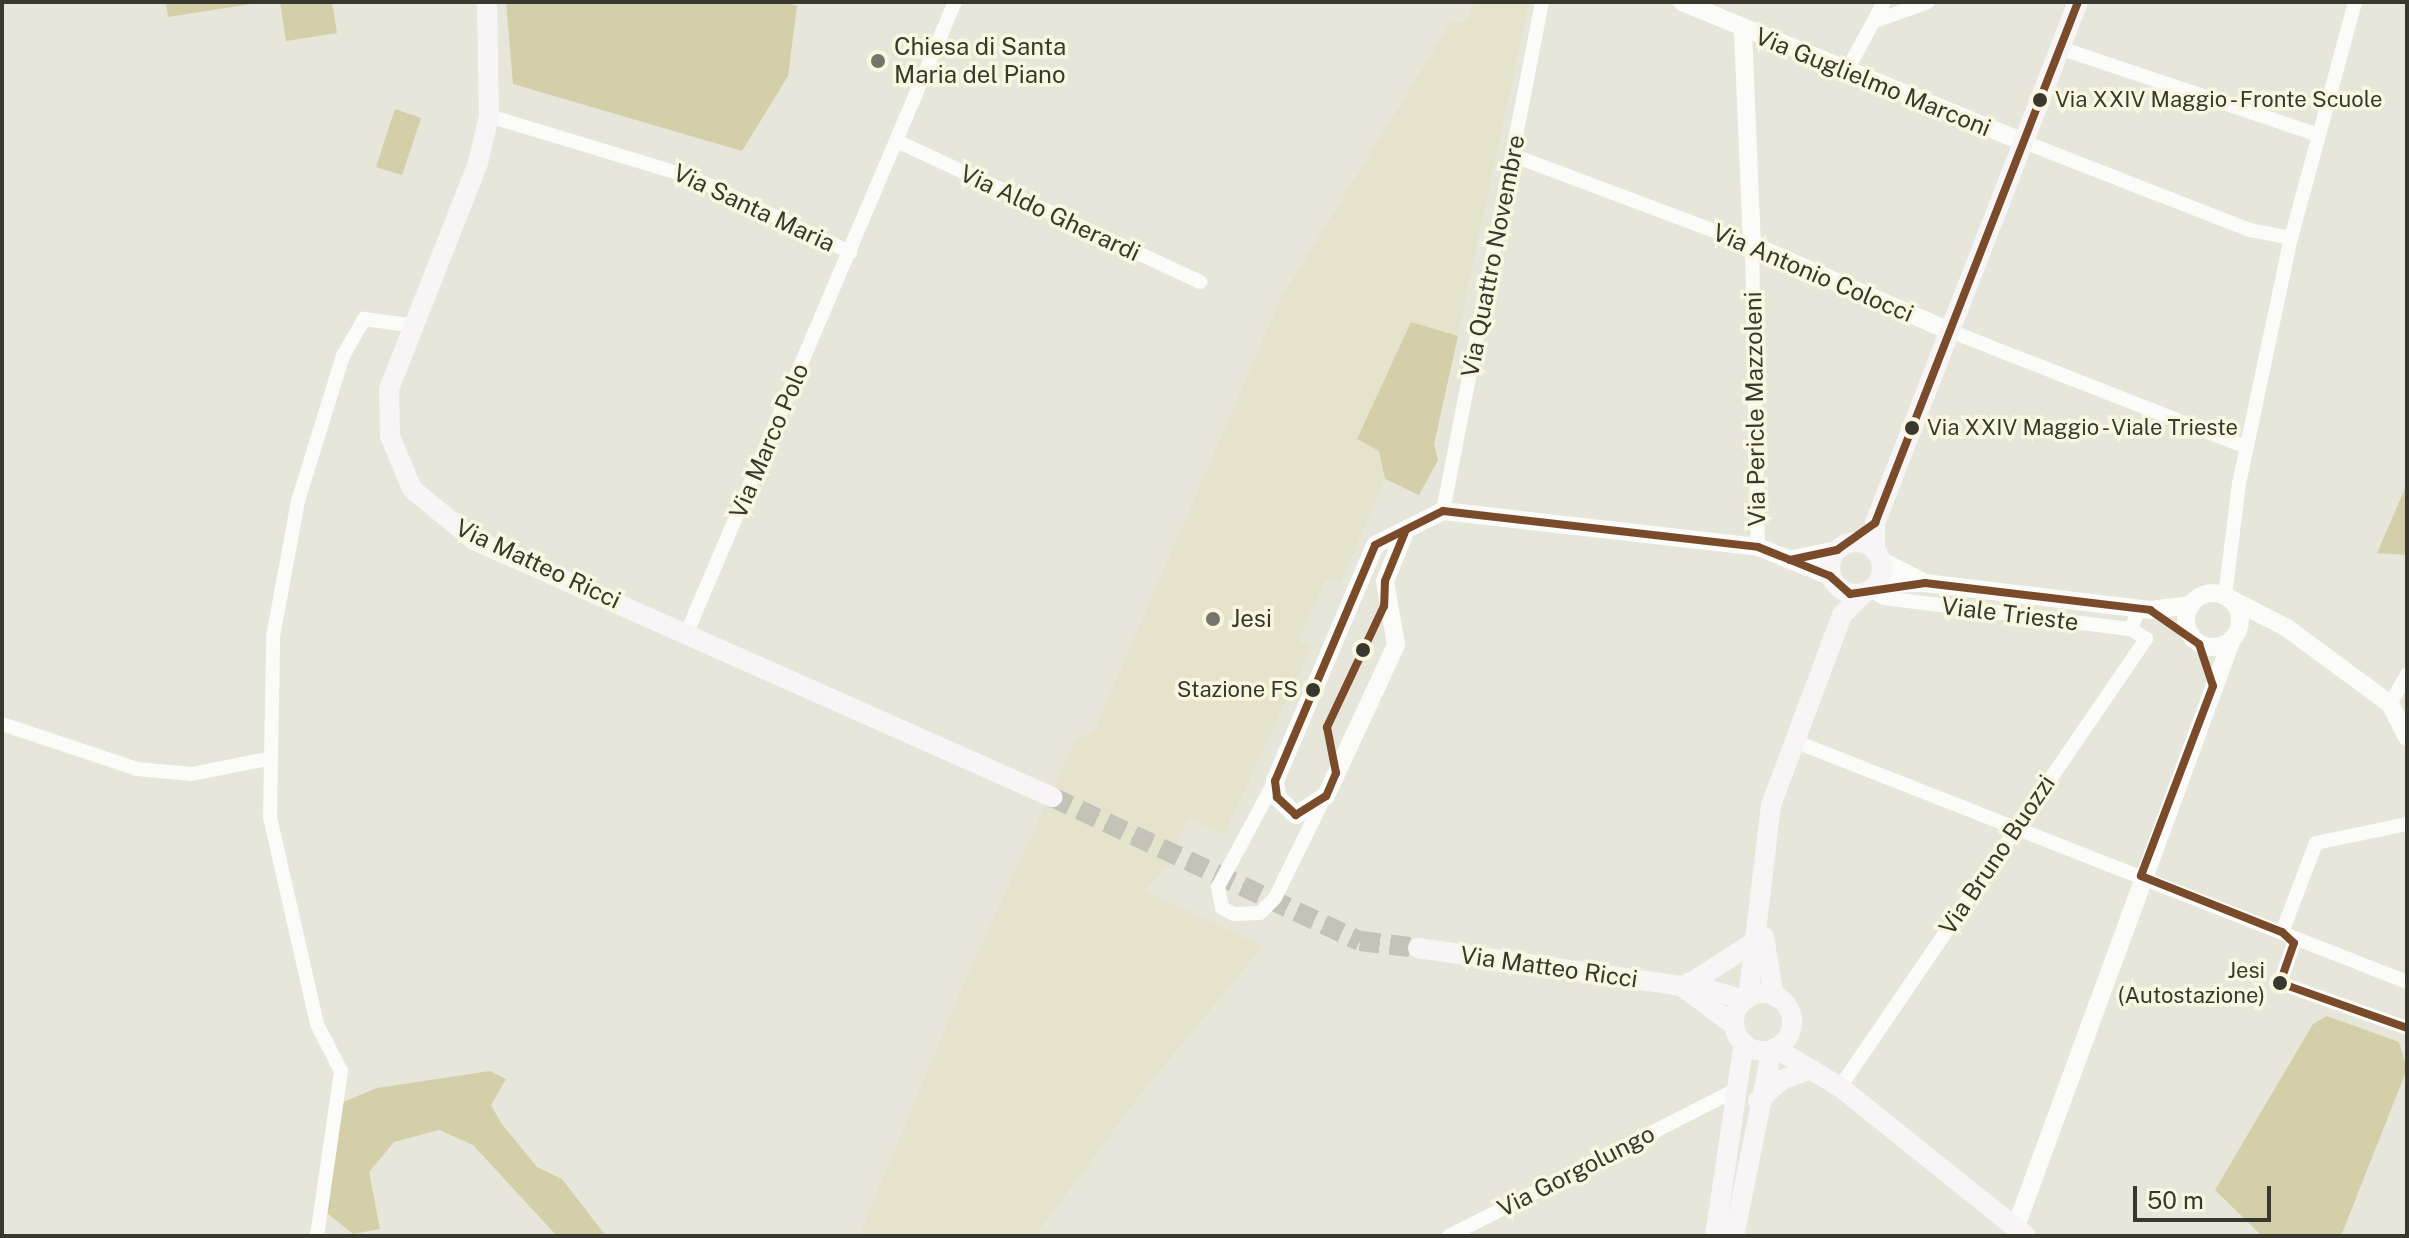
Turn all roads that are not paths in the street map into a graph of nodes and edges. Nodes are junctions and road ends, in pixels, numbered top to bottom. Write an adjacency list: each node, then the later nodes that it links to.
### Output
1 (487, 2): 13 (main road, Via Matteo Ricci)
2 (955, 2): 16 (street, Via Santa Maria)
3 (1542, 2): 17 (street, Via Quattro Novembre)
4 (1682, 2): 10 (street, Via Guglielmo Marconi)
5 (1884, 2): 9 (street)
6 (1928, 2): 9 (street)
7 (2078, 2): 11 (main road)
8 (2355, 2): 14 (street)
9 (1878, 20): 12 (street)
10 (1743, 31): 12 (street, Via Guglielmo Marconi); 19 (street, Via Pericle Mazzoleni)
11 (2060, 48): 14 (street); 15 (main road)
12 (1847, 70): 15 (street, Via Guglielmo Marconi)
13 (489, 116): 20 (street, Via Santa Maria); 22 (main road, Via Matteo Ricci)
14 (2318, 135): 18 (street)
15 (2024, 142): 18 (street, Via Guglielmo Marconi); 23 (main road)
16 (901, 143): 20 (street, Via Santa Maria); 21 (street, Via Aldo Gherardi)
17 (1512, 155): 19 (street, Via Antonio Colocci); 25 (street, Via Quattro Novembre)
18 (2291, 238): 24 (street)
19 (1752, 245): 23 (street, Via Antonio Colocci); 29 (street, Via Pericle Mazzoleni)
20 (850, 252): 41 (street, Via Marco Polo)
21 (1200, 282)
22 (409, 325): 41 (main road, Via Matteo Ricci); 50 (street)
23 (1950, 331): 24 (street, Via Antonio Colocci); 26 (main road)
24 (2246, 447): 35 (street)
25 (1443, 511): 27 (street); 29 (street, Viale Trieste)
26 (1875, 523): 28 (main road); 30 (main road)
27 (1405, 532): 51 (street); 52 (street)
28 (1845, 546): 30 (main road, Viale Trieste); 31 (street); 32 (main road)
29 (1758, 547): 31 (street, Viale Trieste)
30 (1878, 555): 33 (street, Viale Trieste); 34 (main road)
31 (1790, 560): 32 (street, Viale Trieste)
32 (1834, 582): 34 (main road, Viale Trieste); 38 (main road)
33 (1925, 583): 34 (street, Viale Trieste); 37 (street, Viale Trieste)
34 (1870, 589): 38 (main road); 40 (street, Viale Trieste)
35 (2225, 596): 36 (street); 39 (street); 42 (street)
36 (2191, 605): 37 (street, Viale Trieste); 43 (street)
37 (2144, 610): 40 (street); 43 (street, Viale Trieste)
38 (1842, 615): 49 (main road)
39 (2287, 628): 42 (street); 46 (street)
40 (2131, 629): 55 (street, Via Bruno Buozzi)
41 (688, 630): 53 (main road, Via Matteo Ricci)
42 (2235, 635): 43 (street); 45 (street)
43 (2195, 640): 45 (street)
44 (2407, 675): 46 (street)
45 (2213, 686): 56 (street)
46 (2390, 704): 48 (street)
47 (2, 724): 50 (street)
48 (2407, 737)
49 (1794, 741): 55 (street); 57 (main road)
50 (267, 759): 77 (street)
51 (1275, 781): 52 (street); 52 (street)
52 (1326, 796)
53 (1052, 797)
54 (2407, 824): 58 (street)
55 (2014, 828): 56 (street); 71 (street, Via Bruno Buozzi)
56 (2141, 876): 58 (street); 76 (street)
57 (1759, 930): 62 (main road); 63 (main road); 64 (main road)
58 (2282, 932): 59 (street)
59 (2294, 943): 61 (street); 66 (street)
60 (1418, 948): 62 (main road, Via Matteo Ricci)
61 (2407, 982)
62 (1688, 984): 64 (main road, Via Matteo Ricci); 65 (main road, Via Matteo Ricci)
63 (1774, 996): 64 (main road); 67 (main road)
64 (1746, 999): 65 (main road)
65 (1734, 1025): 68 (main road)
66 (2407, 1028)
67 (1791, 1029): 69 (main road); 70 (main road)
68 (1744, 1043): 69 (main road); 72 (main road)
69 (1774, 1049): 70 (main road); 73 (main road)
70 (1815, 1072): 71 (main road); 73 (main road)
71 (1840, 1087): 76 (main road)
72 (1740, 1088): 74 (street, Via Gorgolungo); 75 (main road)
73 (1758, 1101): 80 (main road)
74 (1702, 1106): 75 (street); 78 (street, Via Gorgolungo)
75 (1736, 1111): 79 (main road)
76 (2020, 1232)
77 (317, 1236)
78 (1449, 1236)
79 (1715, 1236)
80 (1734, 1236)

